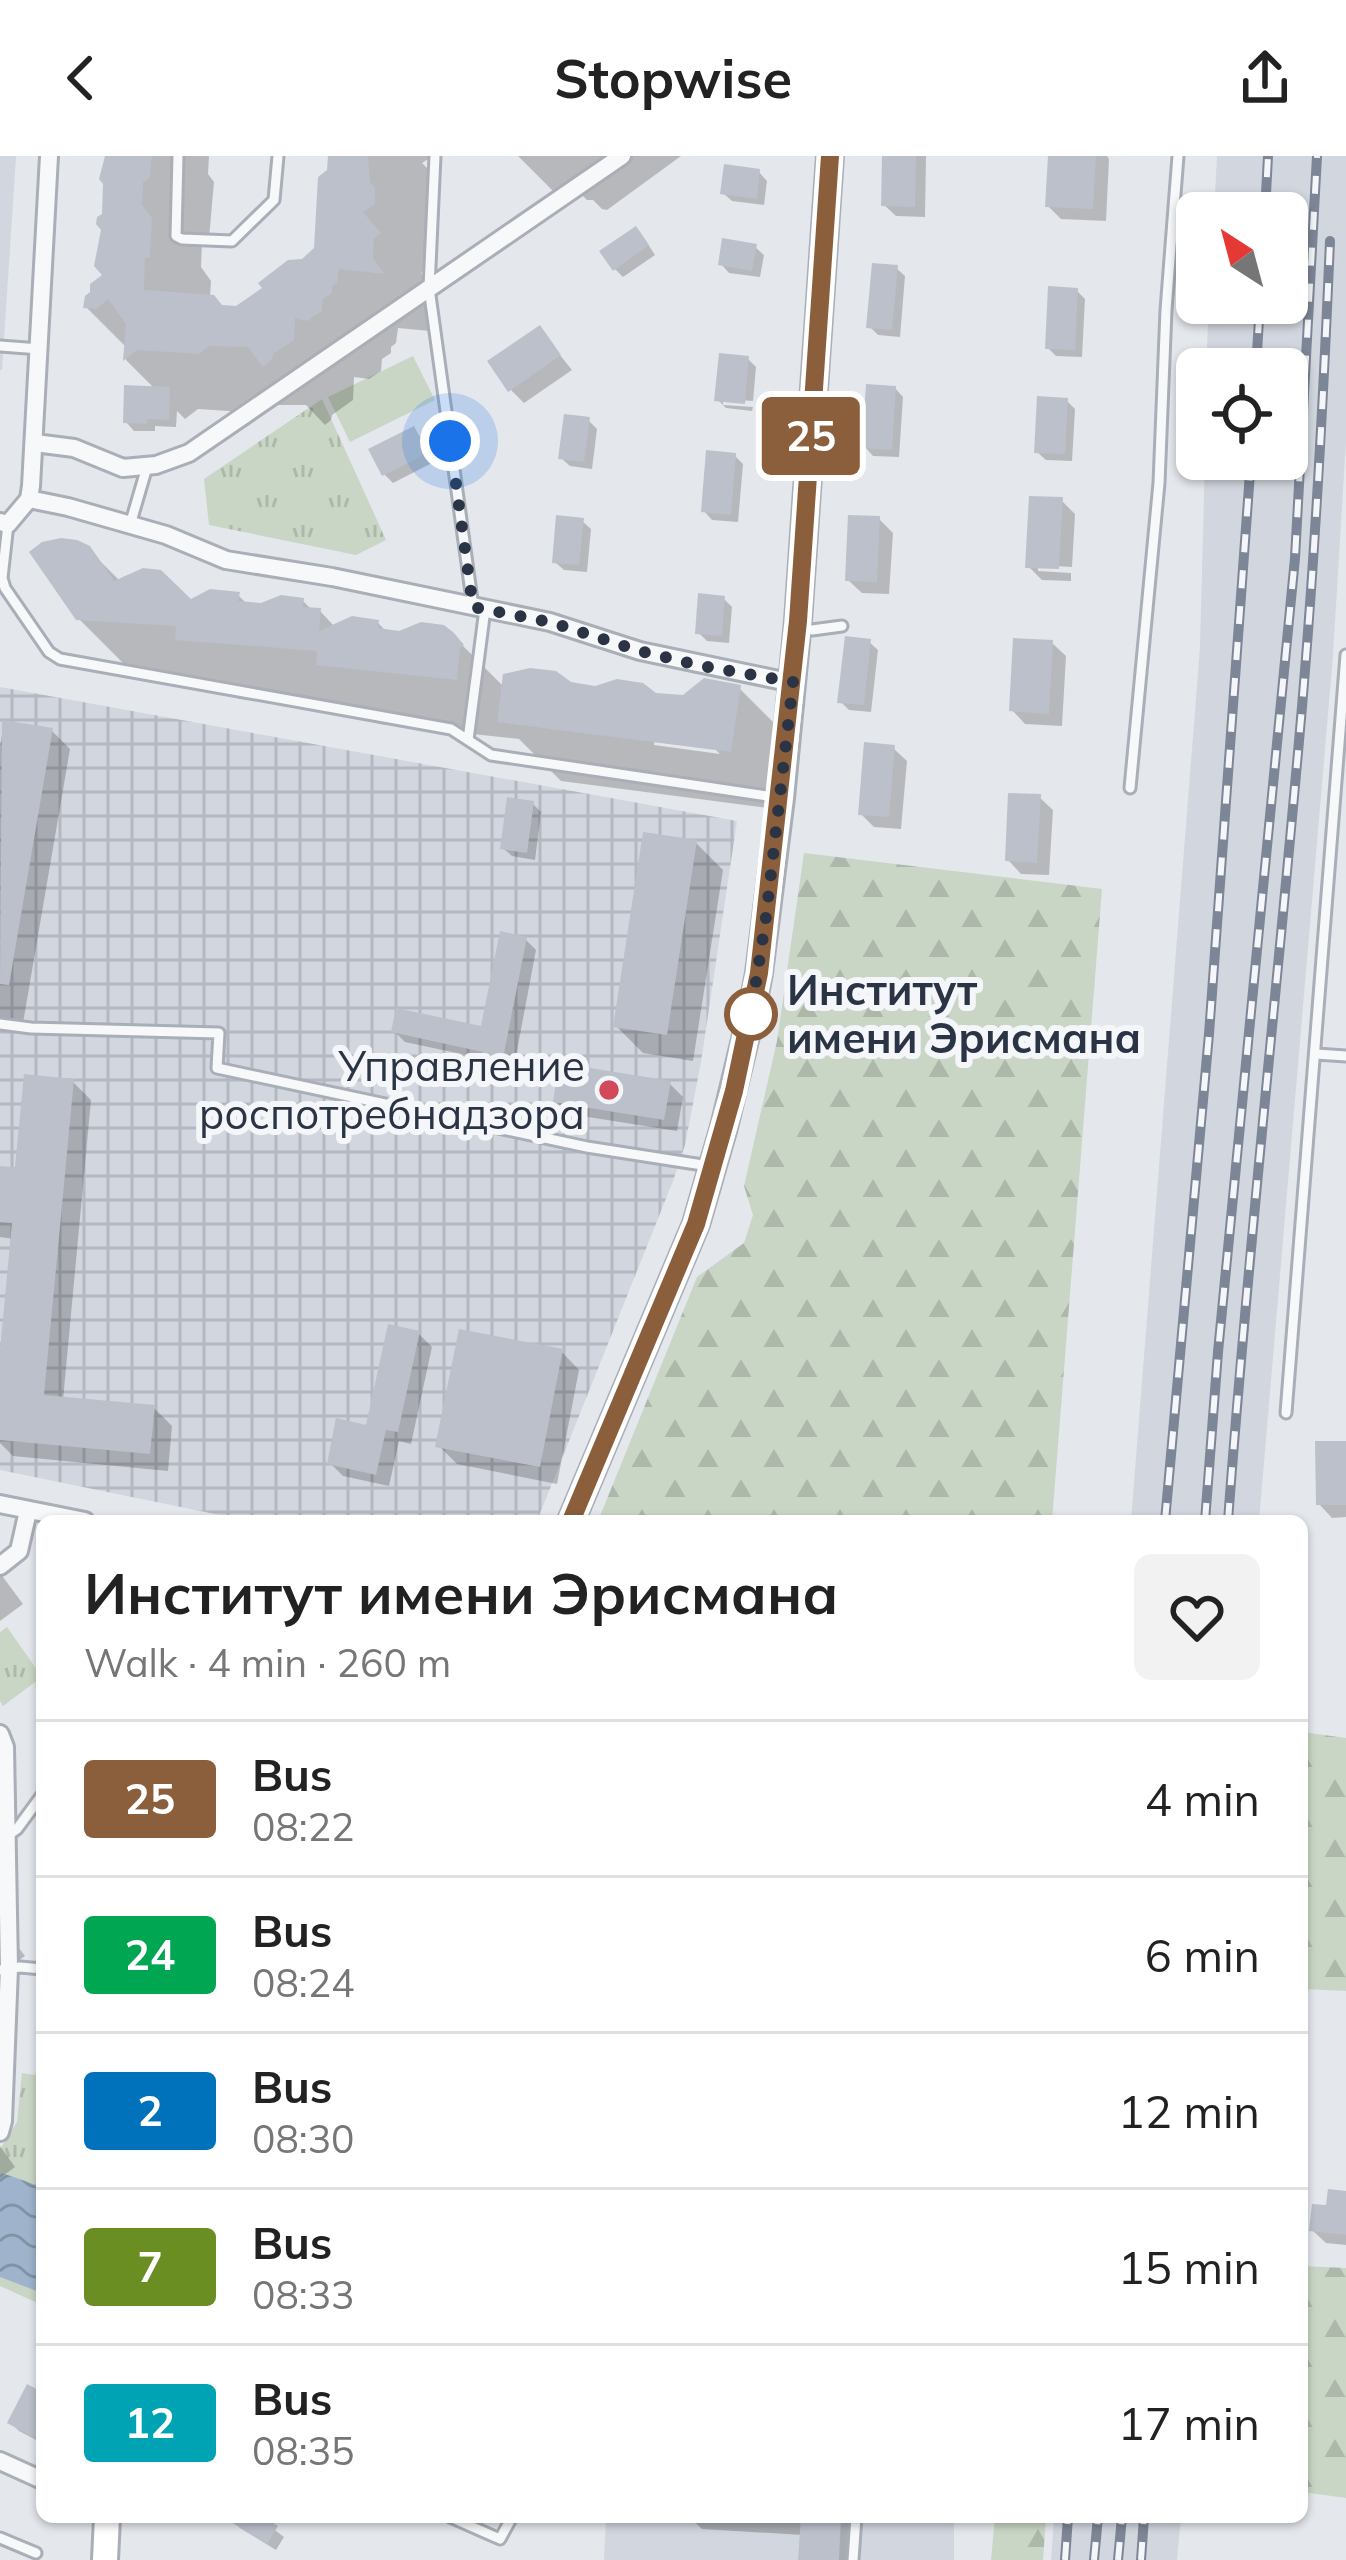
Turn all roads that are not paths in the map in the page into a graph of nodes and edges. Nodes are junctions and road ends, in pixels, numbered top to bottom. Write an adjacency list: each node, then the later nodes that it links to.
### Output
1 (49, 156): 10 (street)
2 (178, 156): 3 (lane)
3 (278, 156)
4 (435, 156): 8 (lane)
5 (622, 156): 8 (street)
6 (830, 156): 18 (main road)
7 (1178, 156): 23 (lane)
8 (429, 288): 12 (street); 17 (lane)
9 (0, 346): 10 (lane)
10 (40, 349): 11 (street)
11 (35, 443): 12 (street); 13 (street)
12 (147, 467): 15 (lane)
13 (28, 499): 14 (street); 15 (street)
14 (4, 523): 16 (lane)
15 (130, 525): 17 (street)
16 (1, 572): 22 (lane)
17 (479, 608): 21 (street); 22 (lane)
18 (805, 626): 19 (lane); 21 (main road)
19 (842, 626)
20 (1346, 655): 26 (lane)
21 (793, 682): 24 (main road)
22 (468, 740): 24 (lane)
23 (1130, 788)
24 (781, 798): 28 (main road)
25 (0, 1024): 28 (lane)
26 (1316, 1054): 27 (lane); 29 (lane)
27 (1346, 1056)
28 (713, 1167): 33 (main road)
29 (1286, 1413)
30 (0, 1504): 31 (street)
31 (28, 1511): 32 (street); 34 (street)
32 (51, 1515)
33 (574, 1515)
34 (0, 1566)
35 (0, 1734): 37 (street)
36 (36, 1803): 37 (lane)
37 (7, 1836): 38 (street)
38 (4, 1884): 39 (street)
39 (4, 1969): 40 (lane); 41 (street)
40 (36, 1969)
41 (0, 2132)
42 (0, 2461): 43 (street)
43 (36, 2477)
44 (107, 2523): 50 (main road)
45 (464, 2523): 46 (lane)
46 (509, 2523)
47 (856, 2523): 51 (lane)
48 (0, 2537): 49 (lane)
49 (36, 2553)
50 (105, 2560)
51 (853, 2560)

